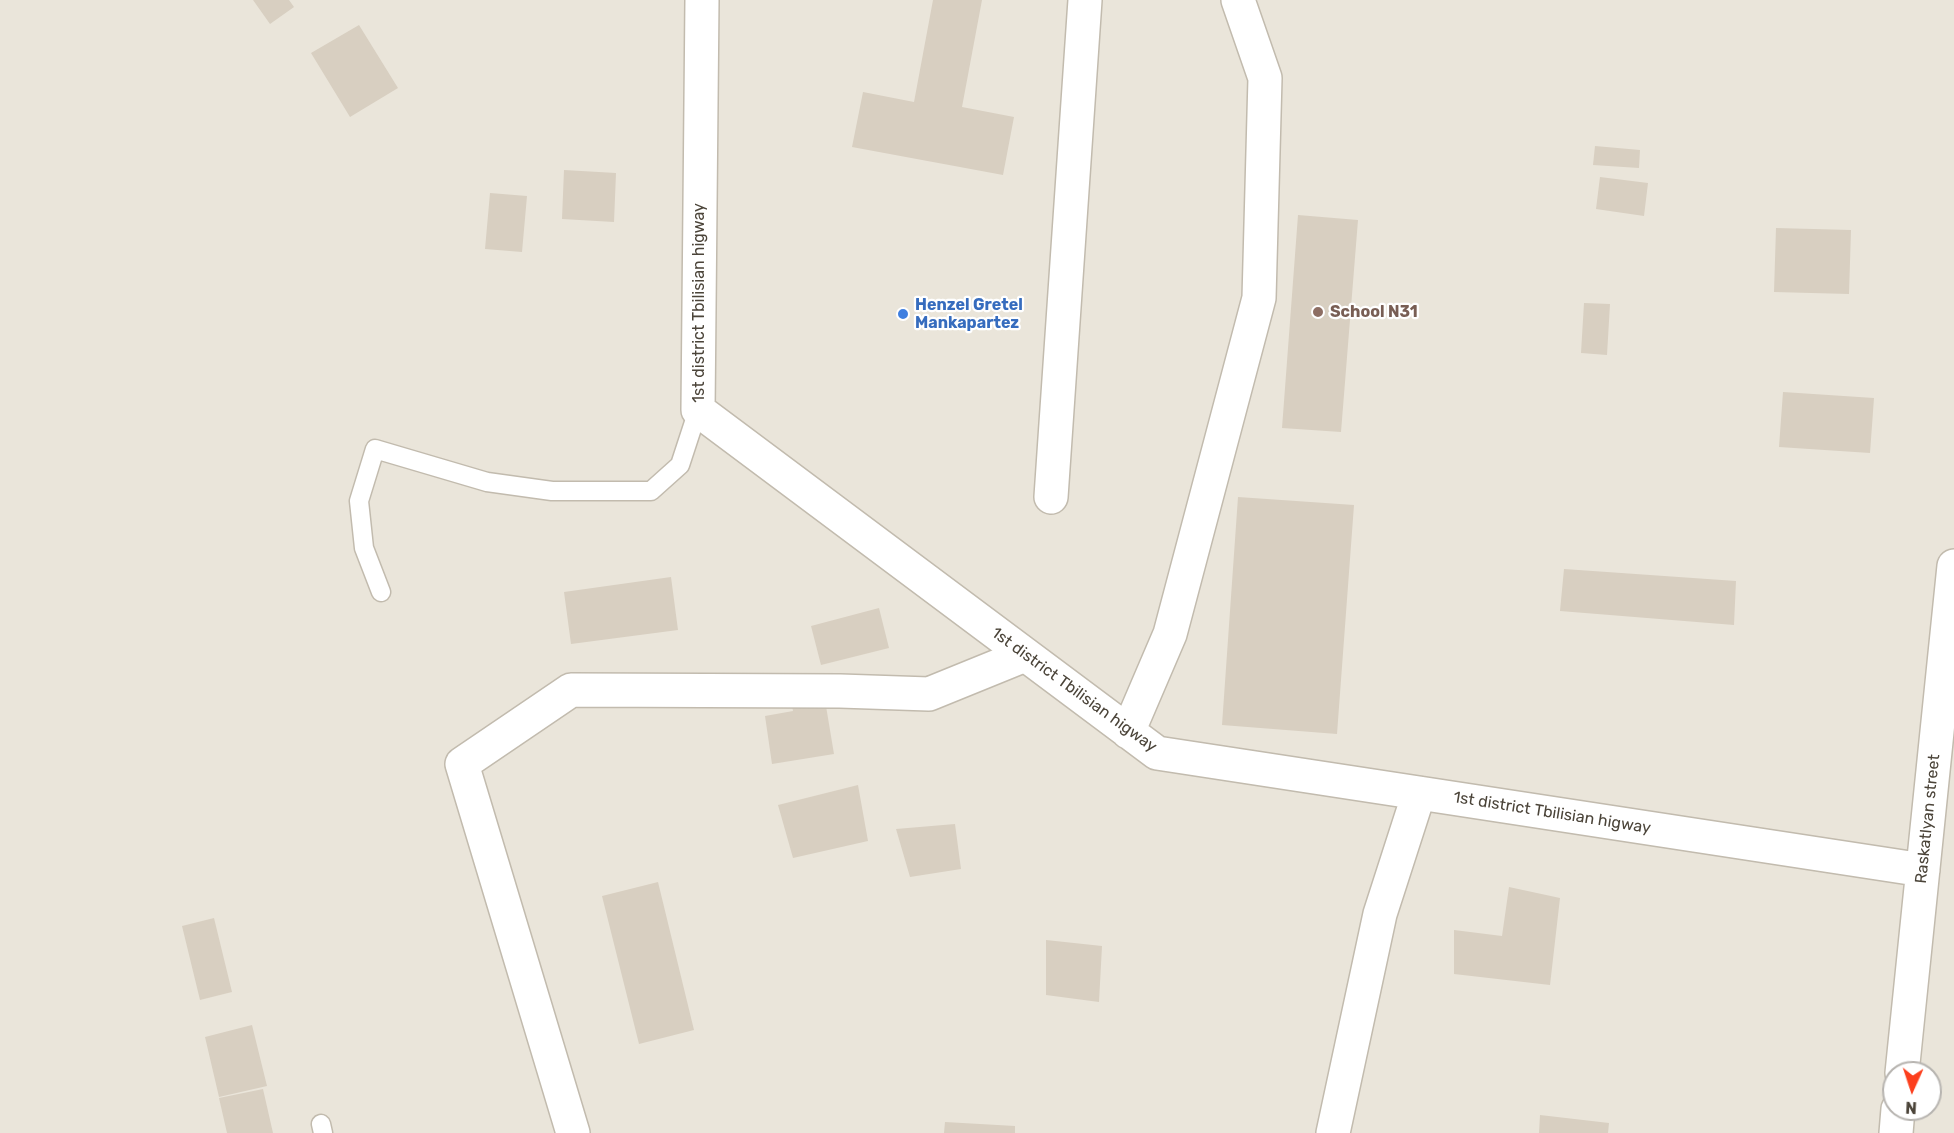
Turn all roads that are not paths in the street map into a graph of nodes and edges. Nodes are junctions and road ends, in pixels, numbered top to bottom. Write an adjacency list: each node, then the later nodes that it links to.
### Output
1 (702, 0): 4 (street, 1st district Tbilisian higway)
2 (1084, 0): 5 (street)
3 (1238, 0): 9 (street)
4 (698, 410): 7 (lane); 8 (street, 1st district Tbilisian higway)
5 (1050, 497)
6 (1954, 566): 11 (street, Raskatlyan street)
7 (381, 592)
8 (1025, 655): 9 (street, 1st district Tbilisian higway); 13 (street)
9 (1128, 732): 10 (street, 1st district Tbilisian higway)
10 (1419, 793): 11 (street, 1st district Tbilisian higway); 14 (street)
11 (1923, 870): 12 (street, Raskatlyan street)
12 (1903, 1061)
13 (573, 1133)
14 (1333, 1133)

